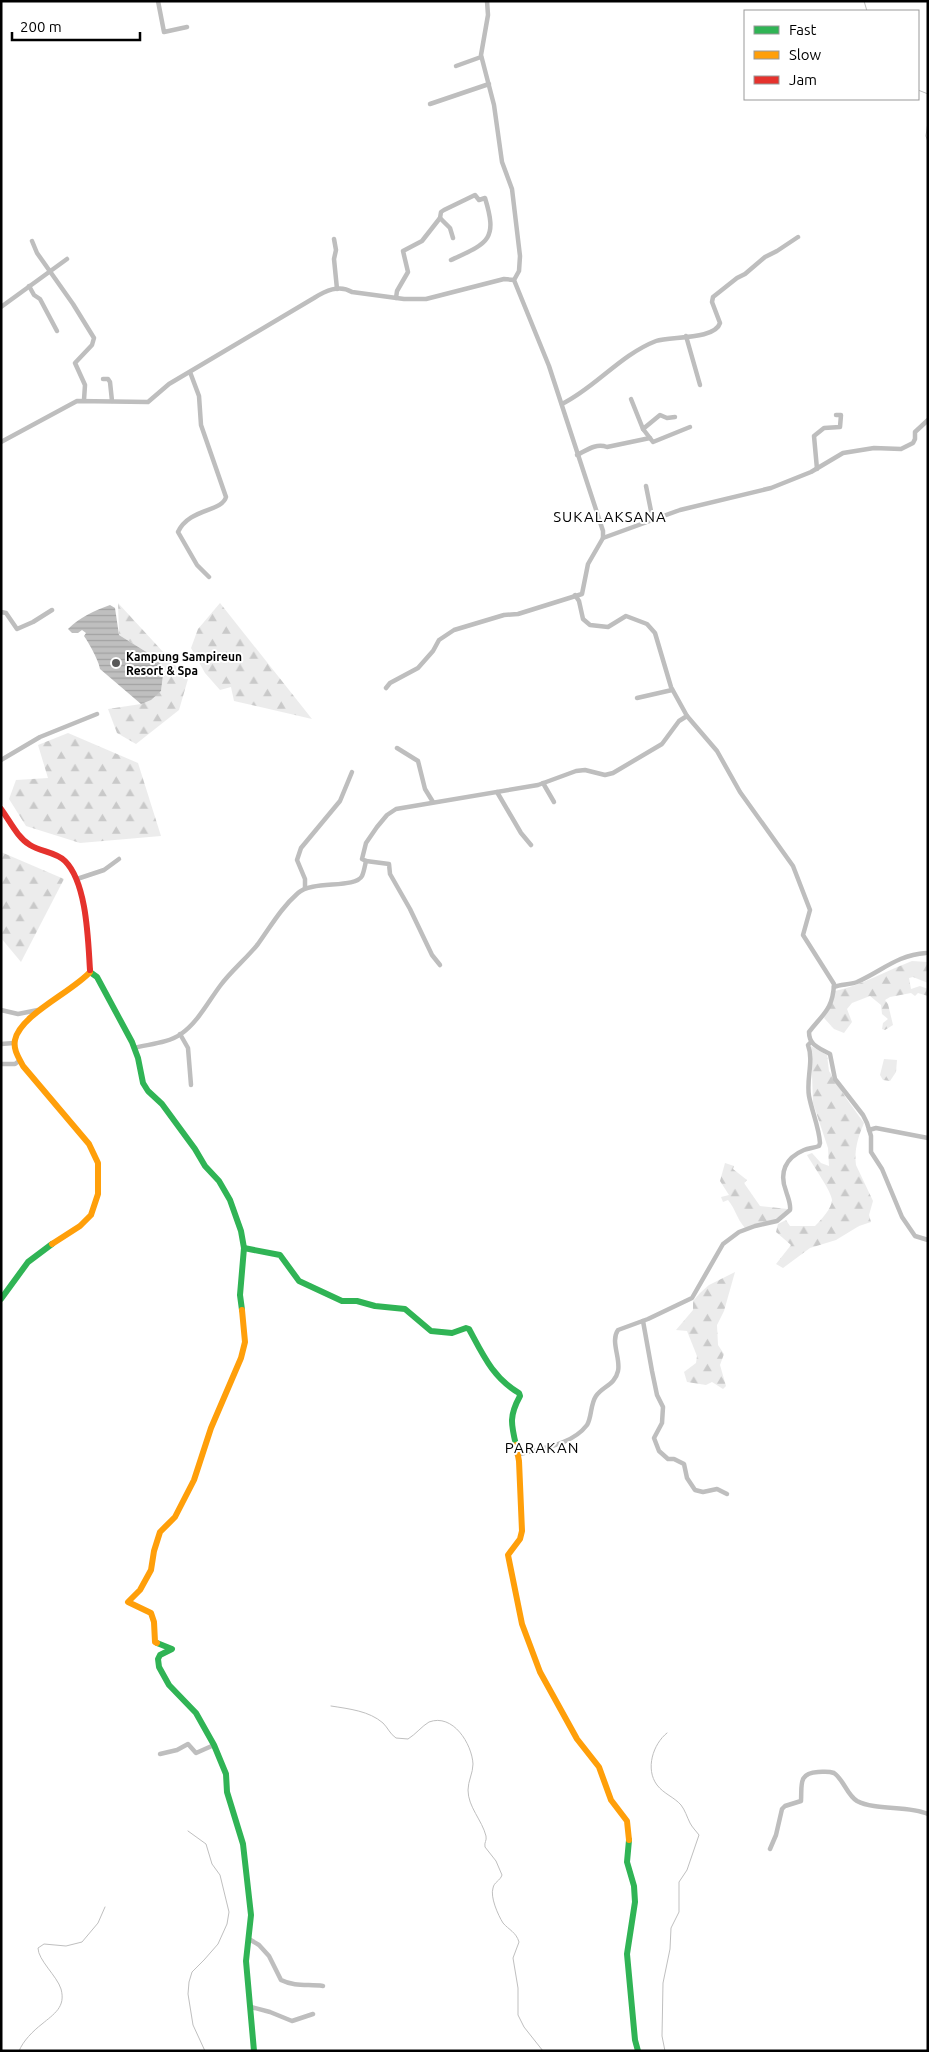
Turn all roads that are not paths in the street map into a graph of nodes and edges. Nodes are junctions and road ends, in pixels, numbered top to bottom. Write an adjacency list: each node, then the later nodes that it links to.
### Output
1 (158, 1): 3 (street)
2 (488, 1): 4 (street)
3 (187, 27)
4 (481, 57): 5 (street); 6 (street)
5 (456, 66)
6 (489, 84): 7 (street); 16 (street)
7 (430, 104)
8 (440, 218): 9 (street); 14 (street); 19 (street)
9 (453, 238)
10 (798, 238): 22 (street)
11 (334, 239): 18 (street)
12 (32, 241): 15 (street)
13 (67, 259): 15 (street)
14 (451, 260)
15 (50, 271): 17 (street); 27 (street)
16 (514, 280): 19 (street); 29 (street)
17 (29, 286): 20 (street); 21 (street)
18 (337, 289): 19 (street); 23 (street)
19 (396, 298)
20 (1, 307)
21 (57, 330)
22 (686, 336): 25 (street); 29 (street)
23 (190, 372): 28 (street); 42 (street)
24 (103, 379): 28 (street)
25 (700, 385)
26 (631, 399): 34 (street)
27 (84, 400): 28 (street); 36 (street)
28 (112, 401)
29 (562, 404): 37 (street)
30 (836, 415): 38 (street)
31 (675, 418): 34 (street)
32 (928, 420): 38 (street)
33 (690, 427): 35 (street)
34 (643, 429): 35 (street)
35 (650, 438): 37 (street)
36 (1, 442)
37 (577, 455): 41 (street)
38 (817, 469): 40 (street)
39 (646, 486): 40 (street)
40 (653, 521): 41 (street)
41 (603, 538): 43 (street)
42 (209, 577)
43 (575, 595): 46 (street); 47 (street)
44 (52, 610): 45 (street)
45 (1, 612)
46 (386, 688)
47 (672, 690): 48 (street); 50 (street)
48 (636, 698)
49 (97, 714): 52 (street)
50 (687, 716): 54 (street); 67 (street)
51 (396, 748): 56 (street)
52 (1, 760)
53 (352, 772): 63 (street)
54 (543, 783): 55 (street); 57 (street)
55 (497, 792): 56 (street); 59 (street)
56 (433, 802): 61 (street)
57 (554, 802)
58 (1, 809): 62 (street)
59 (531, 845)
60 (119, 859): 62 (street)
61 (366, 861): 63 (street); 65 (street)
62 (77, 879): 66 (street)
63 (305, 888): 70 (street)
64 (926, 954): 67 (street)
65 (440, 966)
66 (90, 972): 68 (street); 74 (street)
67 (834, 987): 71 (street)
68 (42, 1009): 69 (street); 72 (street)
69 (1, 1010)
70 (180, 1034): 74 (street); 77 (street)
71 (811, 1042): 78 (street); 83 (street)
72 (14, 1043): 73 (street); 75 (street)
73 (1, 1044)
74 (134, 1048): 81 (street)
75 (19, 1061): 76 (street); 82 (street)
76 (1, 1064)
77 (192, 1085)
78 (869, 1130): 79 (street); 80 (street)
79 (928, 1138)
80 (928, 1240)
81 (244, 1248): 84 (street); 86 (street)
82 (1, 1300)
83 (643, 1321): 84 (street); 85 (street)
84 (517, 1455): 95 (street)
85 (727, 1494)
86 (214, 1745): 87 (street); 90 (street)
87 (160, 1754)
88 (928, 1814): 89 (street)
89 (770, 1849)
90 (250, 1939): 91 (street); 92 (street)
91 (323, 1986)
92 (251, 2007): 93 (street); 94 (street)
93 (313, 2014)
94 (254, 2051)
95 (638, 2051)

